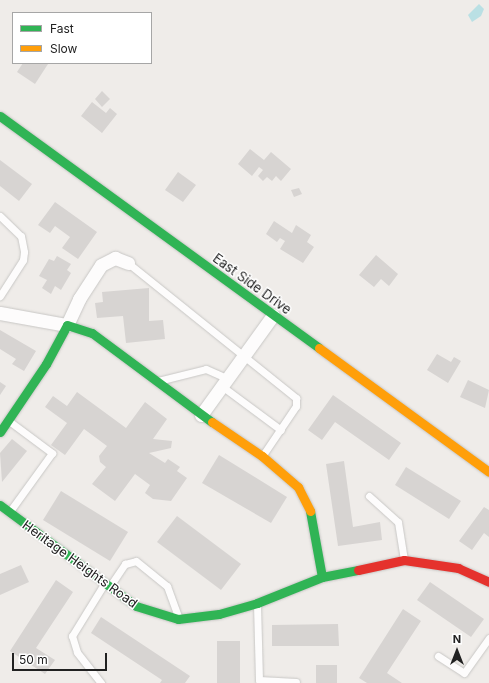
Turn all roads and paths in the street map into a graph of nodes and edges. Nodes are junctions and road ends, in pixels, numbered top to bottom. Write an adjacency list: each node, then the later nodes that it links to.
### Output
1 (0, 116): 6 (street, East Side Drive)
2 (0, 216): 4 (lane)
3 (128, 263): 7 (street); 8 (lane)
4 (0, 296)
5 (0, 313): 7 (street)
6 (273, 315): 8 (street); 16 (street, East Side Drive)
7 (67, 325): 9 (street); 12 (street)
8 (243, 356): 10 (street); 13 (lane)
9 (156, 382): 10 (lane); 11 (street)
10 (225, 383): 11 (street); 13 (lane)
11 (201, 415): 15 (street)
12 (9, 421): 14 (street); 19 (lane)
13 (281, 430): 15 (lane)
14 (0, 432)
15 (262, 456): 21 (street)
16 (489, 472)
17 (369, 496): 20 (lane)
18 (0, 505): 19 (street, Heritage Heights Road)
19 (9, 513): 23 (street, Heritage Heights Road)
20 (404, 560): 21 (street, Heritage Heights Road); 22 (street)
21 (322, 577): 24 (street, Heritage Heights Road)
22 (489, 582)
23 (106, 586): 25 (street, Heritage Heights Road); 25 (lane); 29 (lane)
24 (257, 604): 25 (street, Heritage Heights Road); 28 (lane)
25 (178, 619)
26 (489, 638): 27 (lane)
27 (438, 656)
28 (296, 682)
29 (101, 683)

